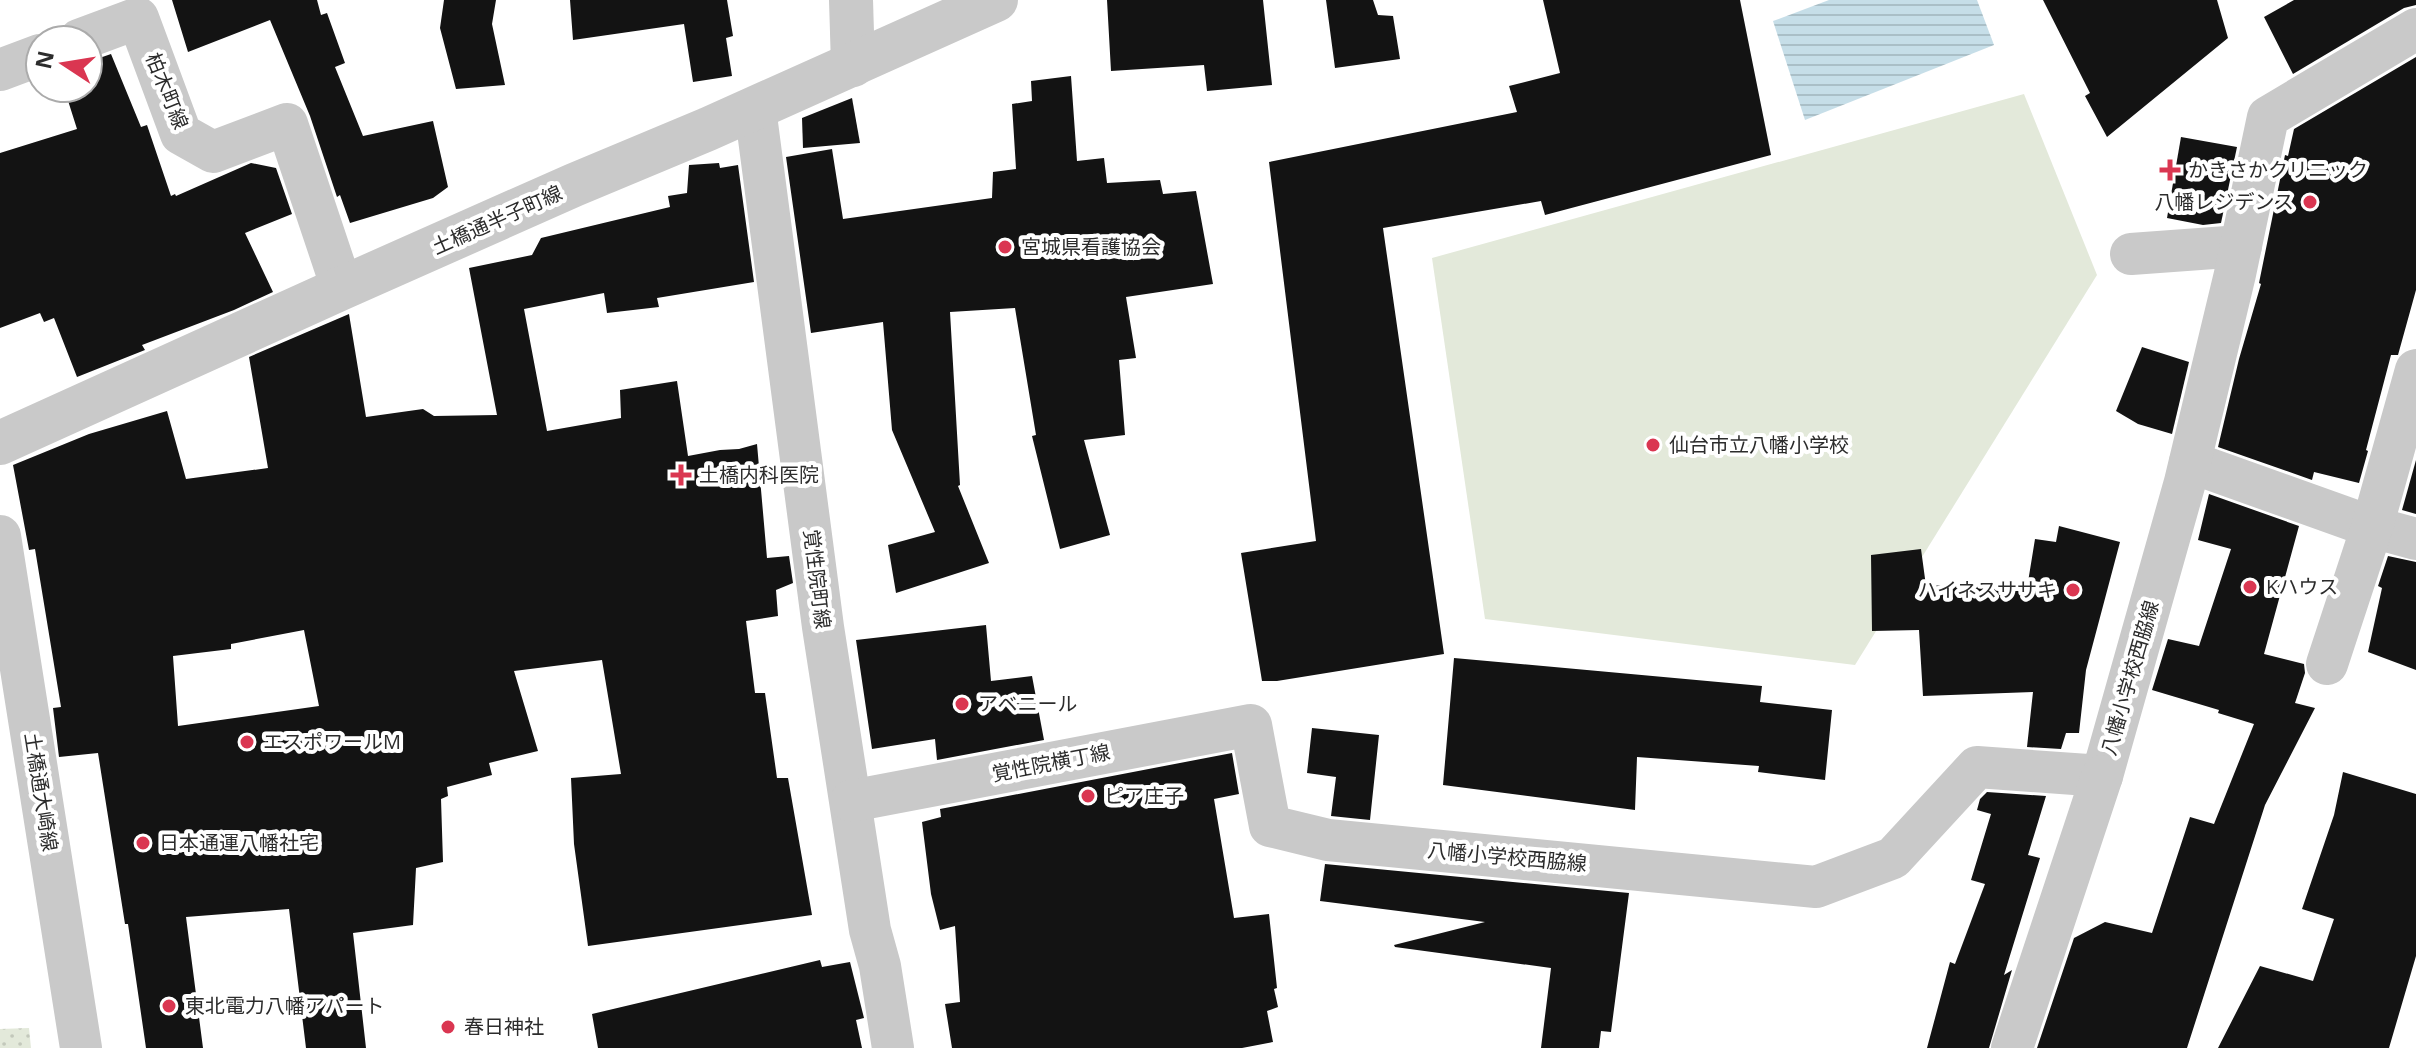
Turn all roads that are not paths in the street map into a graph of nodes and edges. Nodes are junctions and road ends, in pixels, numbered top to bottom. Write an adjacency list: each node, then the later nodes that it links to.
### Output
1 (851, 0): 6 (street)
2 (996, 0): 6 (street, 土橋通半子町線)
3 (2416, 29): 9 (street, 八幡小学校西脇線)
4 (104, 31): 11 (street, 柏木町線)
5 (24, 61): 7 (street)
6 (853, 65): 8 (street, 土橋通半子町線)
7 (0, 70)
8 (755, 108): 11 (street, 土橋通半子町線); 21 (street, 覚性院町線)
9 (2241, 246): 10 (street); 14 (street, 八幡小学校西脇線)
10 (2131, 254)
11 (342, 288): 13 (street, 土橋通半子町線)
12 (2416, 370): 15 (street)
13 (0, 443)
14 (2190, 462): 15 (street); 20 (street, 八幡小学校西脇線)
15 (2372, 527): 17 (street); 18 (street)
16 (0, 536): 22 (street, 土橋通大崎線)
17 (2416, 539)
18 (2327, 664)
19 (1251, 725): 20 (street, 八幡小学校西脇線); 21 (street, 覚性院横丁線)
20 (2102, 776): 24 (street)
21 (851, 801): 23 (street, 覚性院町線)
22 (81, 1048)
23 (893, 1048)
24 (2012, 1048)

